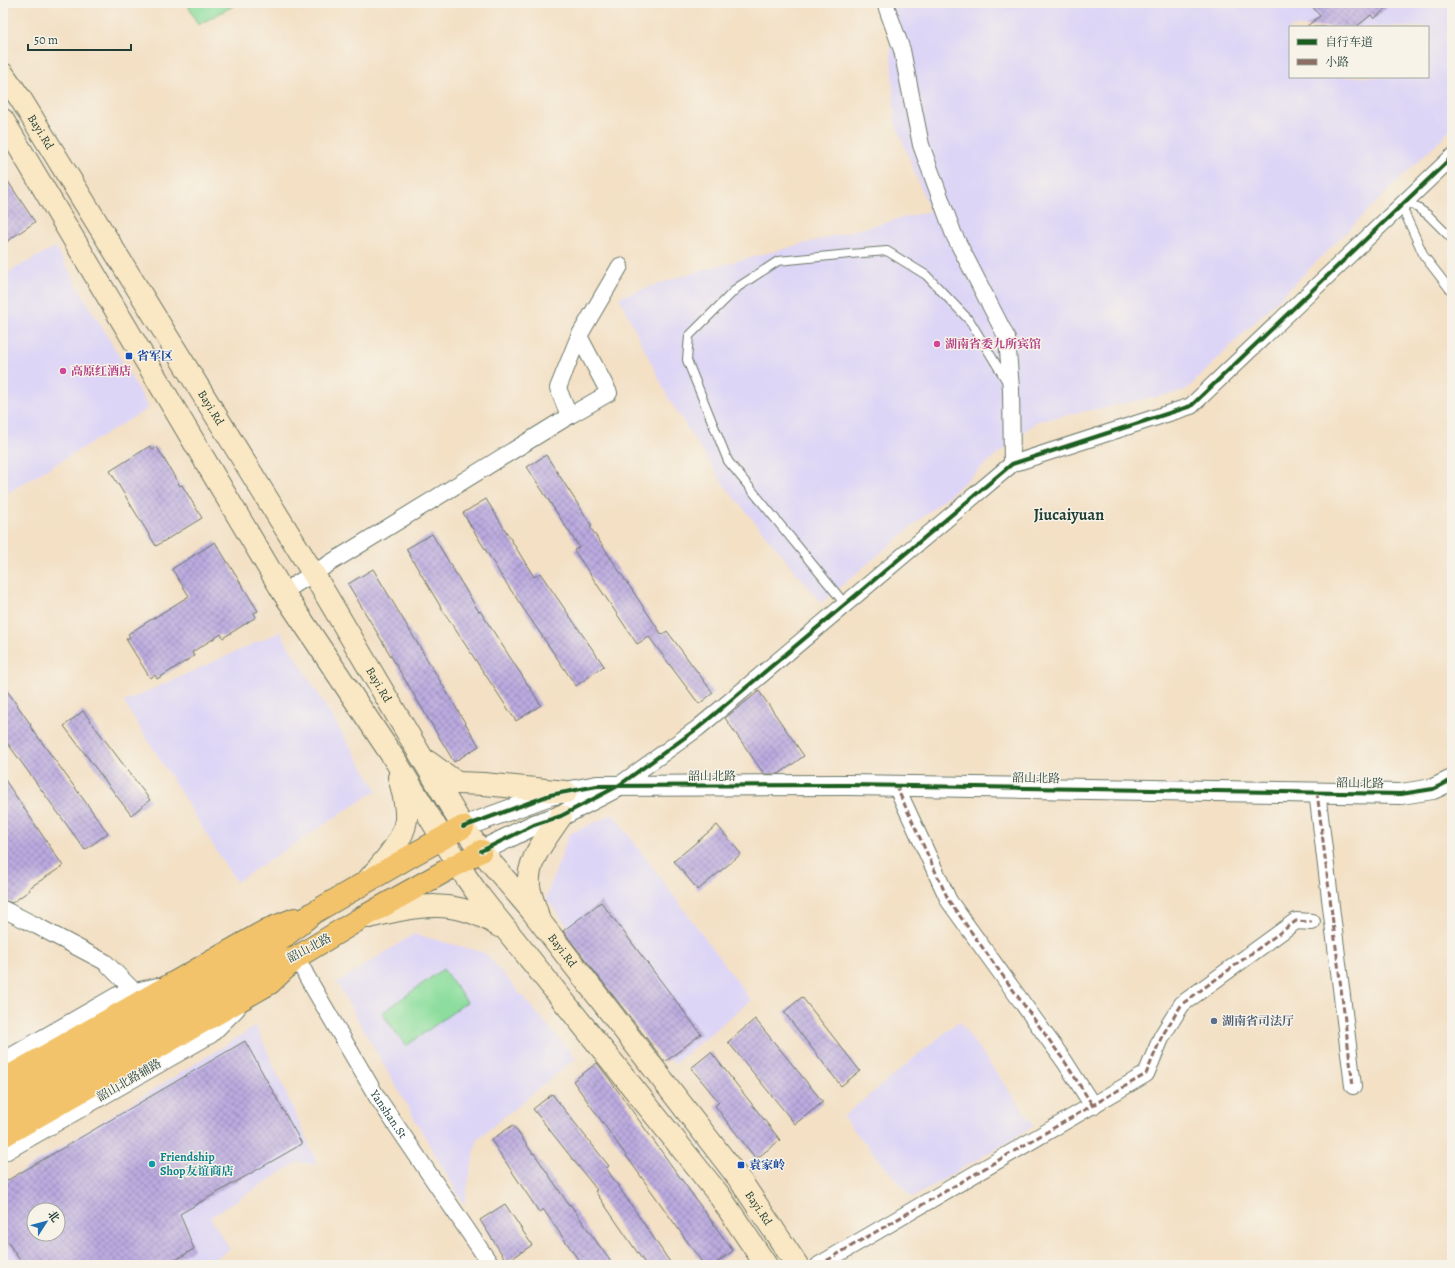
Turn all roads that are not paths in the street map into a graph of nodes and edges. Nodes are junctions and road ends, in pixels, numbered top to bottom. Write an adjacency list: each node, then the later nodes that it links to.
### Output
1 (885, 3): 10 (street)
2 (3, 74): 13 (main road, Bayi.Rd)
3 (3, 120): 14 (main road)
4 (1452, 157): 5 (street)
5 (1404, 203): 6 (lane); 8 (lane); 12 (street)
6 (1452, 239)
7 (620, 266): 9 (street)
8 (1452, 292)
9 (579, 336): 11 (street); 11 (street)
10 (1012, 389): 12 (street); 15 (lane)
11 (569, 416): 13 (street)
12 (1012, 464): 15 (street)
13 (313, 573): 14 (street); 16 (main road, Bayi.Rd)
14 (284, 592): 17 (main road)
15 (845, 604): 19 (street)
16 (423, 759): 21 (main road); 24 (main road, Bayi.Rd)
17 (395, 760): 25 (main road); 28 (main road)
18 (1452, 780): 22 (street, 韶山北路)
19 (618, 786): 20 (street, 韶山北路); 21 (street, 韶山北路); 23 (street, 韶山北路)
20 (896, 786): 22 (street, 韶山北路); 42 (street)
21 (566, 792): 24 (street, 韶山北路)
22 (1317, 792): 40 (street)
23 (561, 816): 26 (street, 韶山北路); 32 (main road)
24 (463, 827): 25 (main road, 韶山北路); 26 (main road, Bayi.Rd)
25 (443, 838): 27 (main road); 28 (main road, 韶山北路)
26 (481, 851): 27 (main road, 韶山北路); 32 (main road, Bayi.Rd)
27 (458, 864): 31 (main road, 韶山北路); 34 (main road)
28 (367, 881): 30 (main road, 韶山北路)
29 (3, 910): 37 (street)
30 (313, 913): 37 (main road); 41 (main road, 韶山北路)
31 (358, 920): 34 (main road); 35 (main road, 韶山北路)
32 (539, 920): 48 (main road, Bayi.Rd)
33 (1312, 922): 42 (street)
34 (513, 937): 47 (main road)
35 (297, 957): 36 (main road); 43 (main road, 韶山北路); 46 (street, Yanshan.St)
36 (246, 997): 44 (main road); 45 (street, 韶山北路辅路)
37 (131, 1001): 38 (street); 39 (main road)
38 (3, 1062)
39 (3, 1080)
40 (1353, 1086)
41 (3, 1098)
42 (1093, 1106): 49 (street)
43 (3, 1117)
44 (3, 1136)
45 (3, 1151)
46 (491, 1265)
47 (766, 1265)
48 (797, 1265)
49 (819, 1265)

